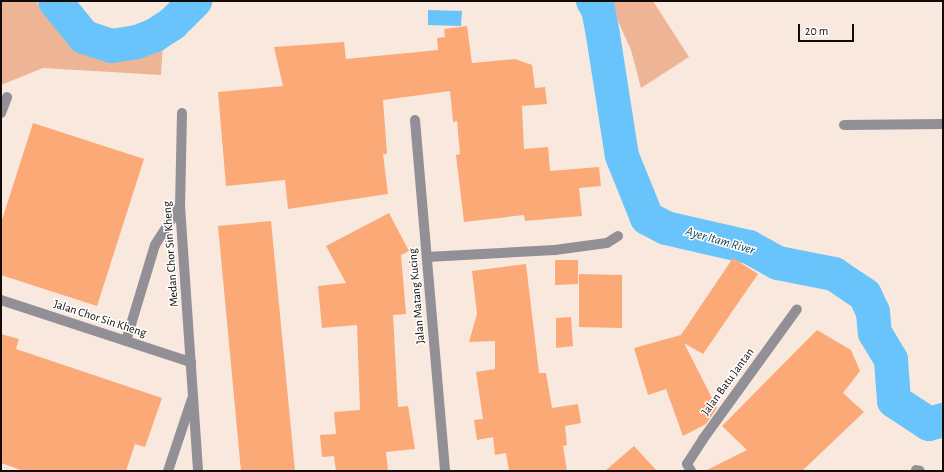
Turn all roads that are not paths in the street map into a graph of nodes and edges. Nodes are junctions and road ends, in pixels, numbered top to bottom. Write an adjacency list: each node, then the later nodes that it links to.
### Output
1 (7, 97): 2 (street)
2 (1, 113)
3 (182, 113): 7 (street, Medan Chor Sin Kheng)
4 (415, 120): 9 (street, Jalan Matang Kucing)
5 (943, 124): 6 (street)
6 (844, 125)
7 (180, 206): 12 (street); 13 (street, Medan Chor Sin Kheng)
8 (618, 236): 9 (street)
9 (427, 257): 17 (street, Jalan Matang Kucing)
10 (1, 300): 12 (street, Jalan Chor Sin Kheng)
11 (797, 309): 18 (street, Jalan Batu Jantan)
12 (126, 341): 13 (street, Jalan Chor Sin Kheng)
13 (191, 362): 14 (street, Medan Chor Sin Kheng)
14 (194, 393): 15 (street, Medan Chor Sin Kheng); 16 (street, Medan Chor Sin Kheng)
15 (168, 471)
16 (198, 471)
17 (445, 471)
18 (690, 471)

